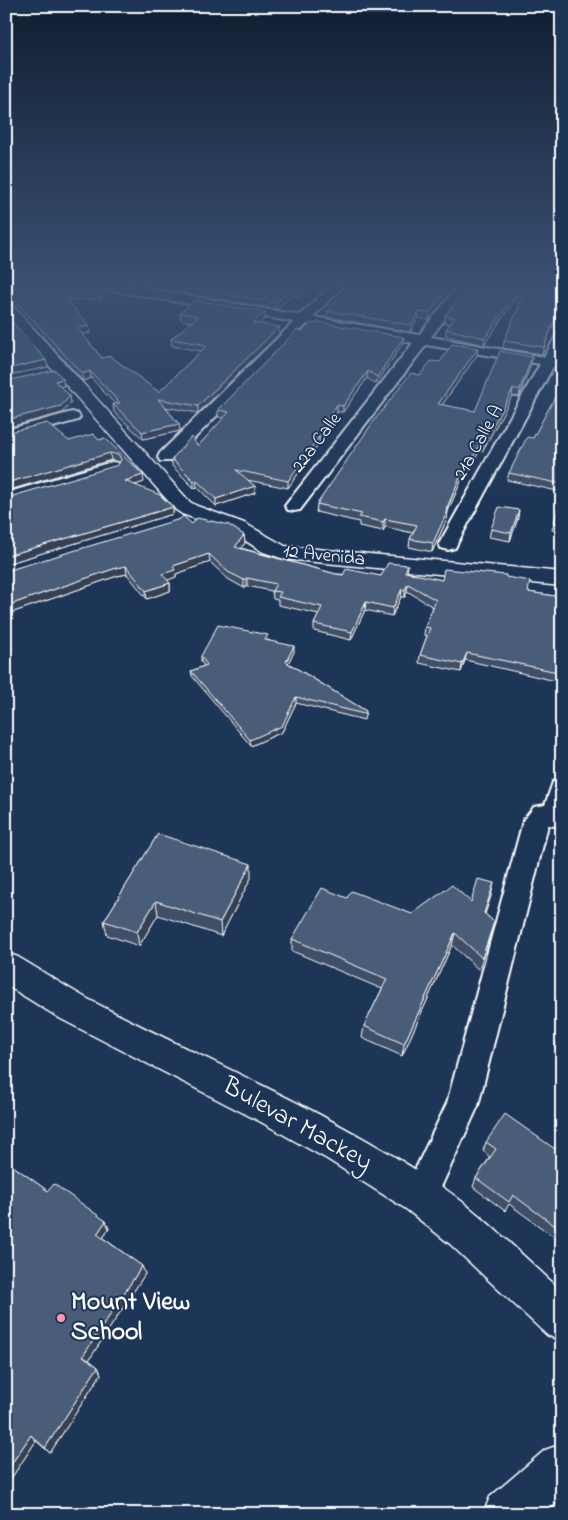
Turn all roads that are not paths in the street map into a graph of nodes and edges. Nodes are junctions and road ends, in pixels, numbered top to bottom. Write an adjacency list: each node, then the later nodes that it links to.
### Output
1 (43, 357): 13 (street, 12 Avenida)
2 (265, 357): 8 (street)
3 (408, 357): 11 (street, 22a Calle)
4 (520, 357): 5 (street)
5 (555, 363): 12 (street, 21a Calle A)
6 (72, 417): 7 (street)
7 (6, 435)
8 (166, 457)
9 (112, 467): 10 (street)
10 (6, 499)
11 (294, 506)
12 (448, 544)
13 (562, 579)
14 (559, 807): 16 (street)
15 (6, 967): 16 (street, Bulevar Mackey)
16 (420, 1195): 17 (street, Bulevar Mackey)
17 (562, 1320)
18 (562, 1468): 19 (street)
19 (507, 1514)

